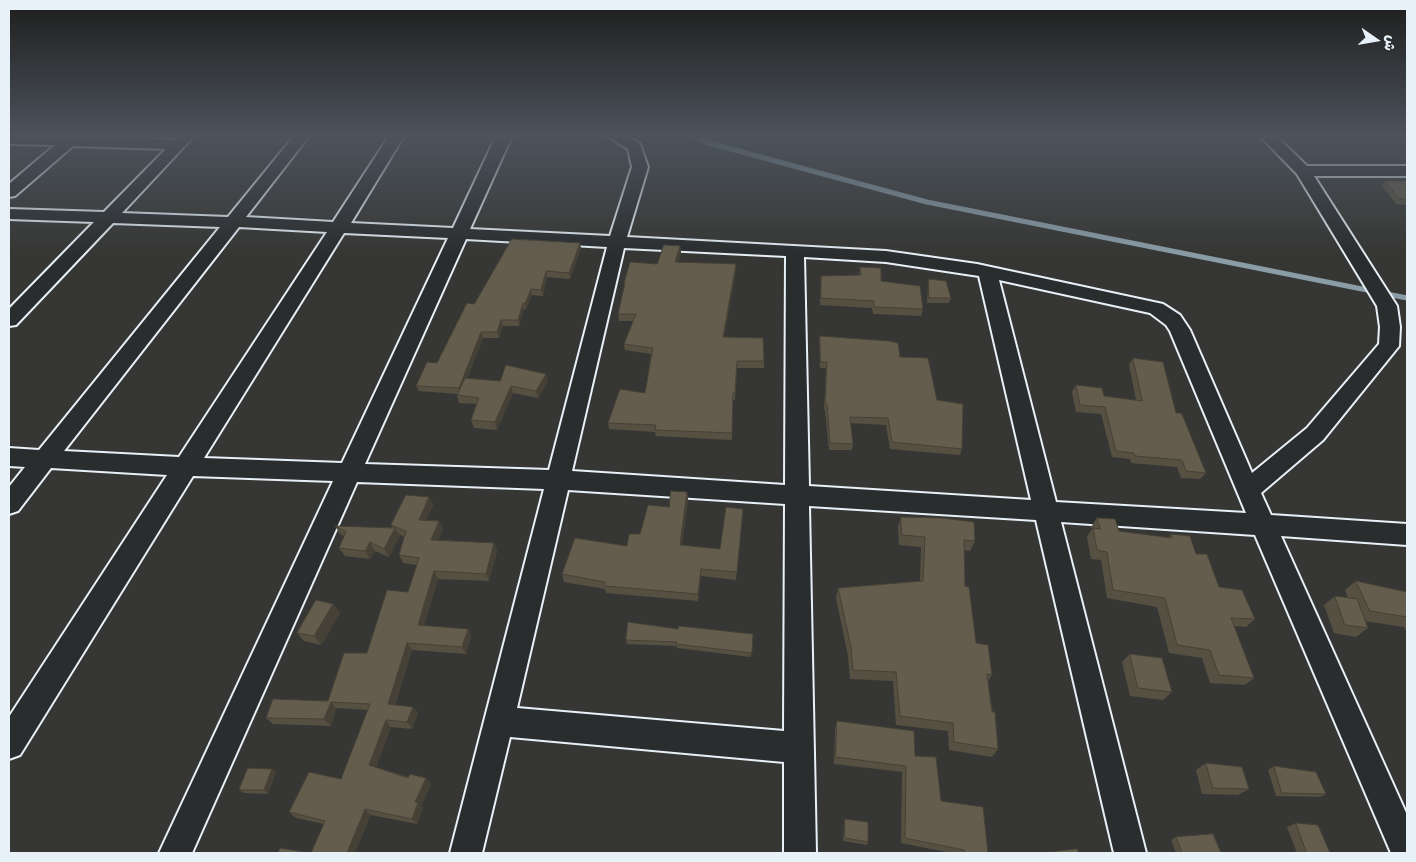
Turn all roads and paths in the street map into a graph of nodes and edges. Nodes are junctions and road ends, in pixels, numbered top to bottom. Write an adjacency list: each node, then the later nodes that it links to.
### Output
1 (28, 176): 8 (street)
2 (148, 176): 10 (street)
3 (271, 176): 11 (street)
4 (372, 176): 12 (street)
5 (486, 176): 13 (street)
6 (637, 176): 14 (street)
7 (1306, 176): 23 (street)
8 (9, 192)
9 (9, 214): 10 (street)
10 (108, 218): 11 (street); 17 (street)
11 (235, 222): 12 (street); 19 (street)
12 (339, 227): 13 (street); 20 (street)
13 (459, 234): 14 (street); 21 (street)
14 (617, 241): 15 (street); 22 (street)
15 (795, 251): 16 (street); 24 (street)
16 (988, 273): 23 (street); 26 (street)
17 (12, 313)
18 (9, 457): 19 (street)
19 (44, 459): 20 (street); 25 (street)
20 (186, 467): 21 (street); 30 (street)
21 (350, 474): 22 (street); 33 (street)
22 (559, 480): 24 (street); 29 (street)
23 (1248, 490): 27 (street)
24 (796, 495): 26 (street); 31 (street)
25 (9, 504)
26 (1048, 511): 27 (street); 36 (street)
27 (1263, 525): 28 (street); 32 (street)
28 (1407, 534)
29 (499, 721): 31 (street); 34 (street)
30 (9, 744)
31 (799, 748): 35 (street)
32 (1407, 852)
33 (175, 853)
34 (466, 853)
35 (800, 853)
36 (1130, 853)

